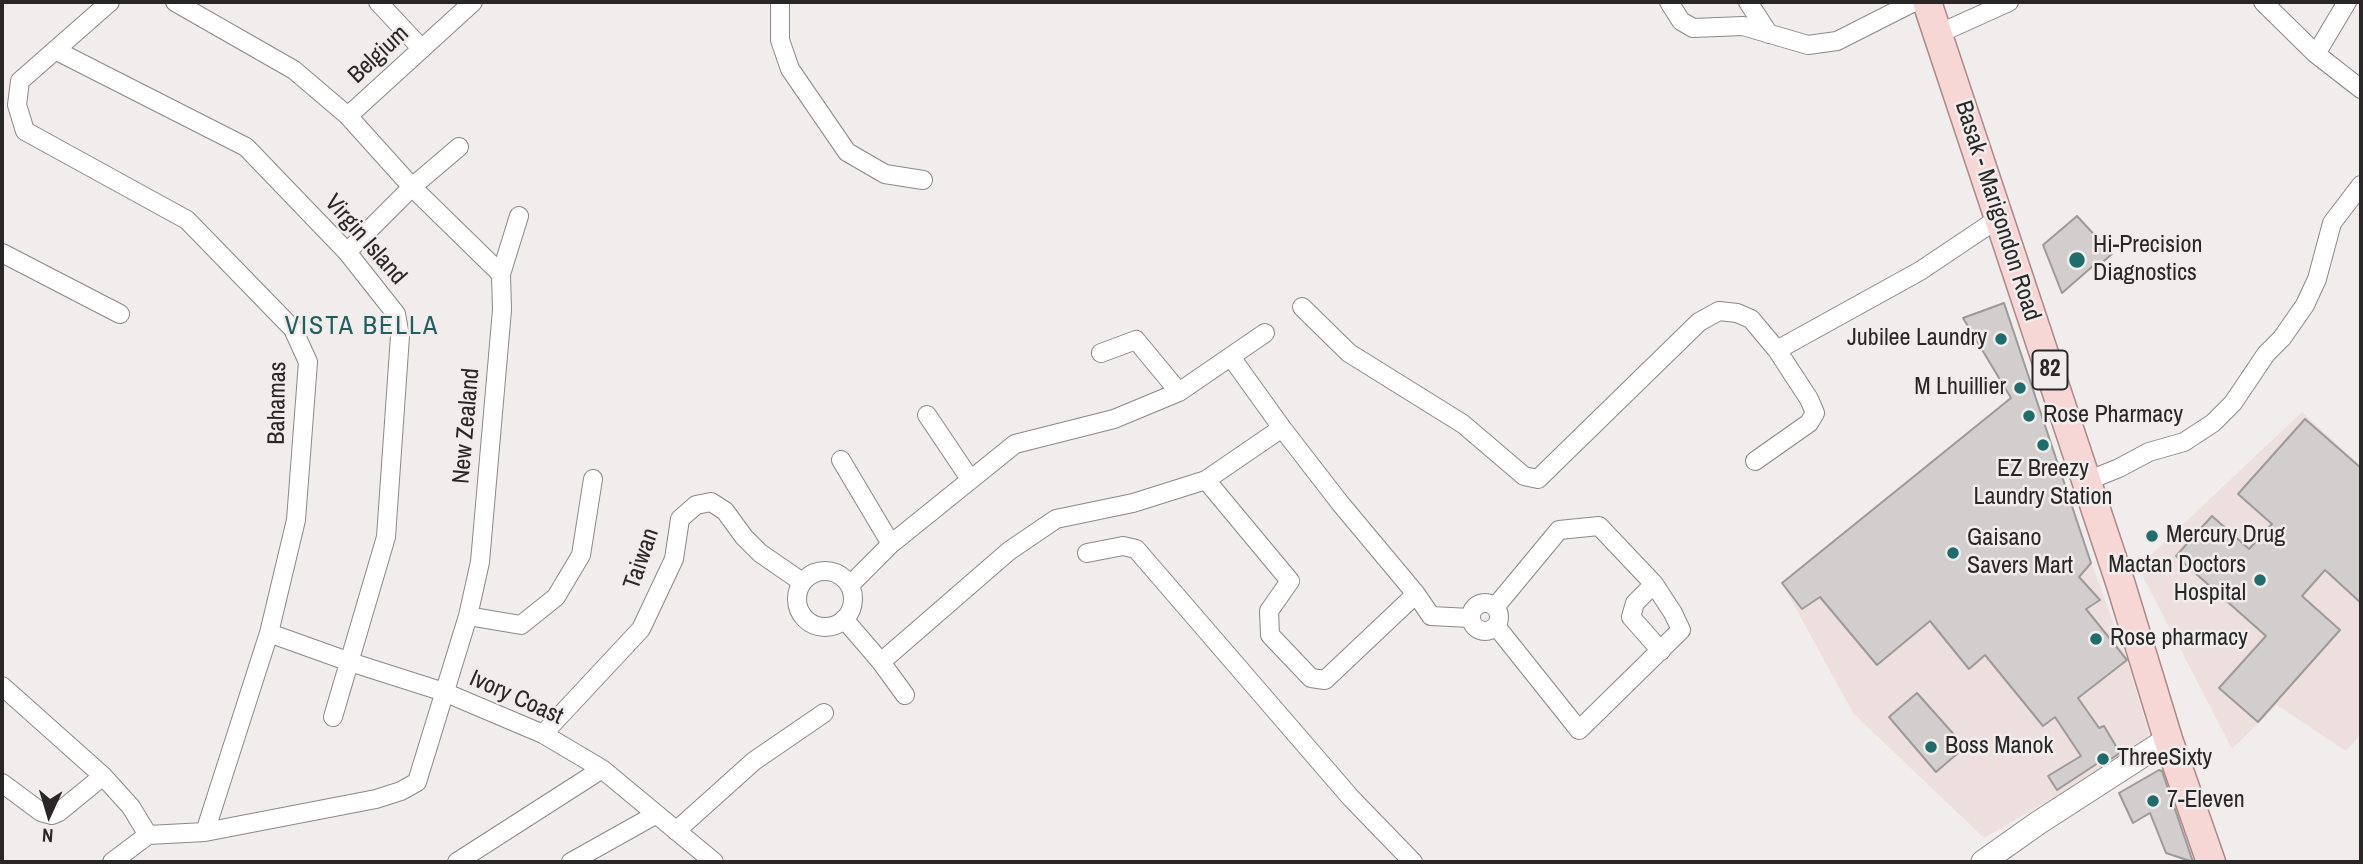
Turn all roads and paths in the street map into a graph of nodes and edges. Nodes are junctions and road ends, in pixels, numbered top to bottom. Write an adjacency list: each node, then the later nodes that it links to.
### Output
1 (110, 2): 16 (street)
2 (175, 2): 19 (street)
3 (378, 2): 15 (street)
4 (473, 2): 15 (street, Belgium)
5 (780, 2): 21 (street)
6 (1669, 2): 13 (street)
7 (1748, 2): 13 (street)
8 (1914, 2): 13 (street)
9 (1927, 2): 14 (main road, Basak - Marigondon Road / 82)
10 (2009, 2): 14 (street)
11 (2263, 2): 17 (street)
12 (2347, 2): 17 (street)
13 (1769, 34)
14 (1938, 34): 25 (main road, Basak - Marigondon Road / 82)
15 (422, 49): 19 (street, Belgium)
16 (55, 50): 26 (street, Virgin Island); 55 (street, Bahamas)
17 (2316, 54): 18 (street)
18 (2361, 89)
19 (348, 116): 23 (street)
20 (459, 147): 23 (street)
21 (923, 180)
22 (2361, 185): 43 (street)
23 (412, 187): 26 (street); 28 (street)
24 (519, 216): 28 (street, New Zealand)
25 (1999, 218): 32 (street); 43 (main road, Basak - Marigondon Road / 82)
26 (347, 251): 57 (street, Virgin Island)
27 (2, 253): 30 (street)
28 (501, 274): 51 (street, New Zealand)
29 (1302, 307): 32 (street)
30 (120, 314)
31 (1265, 332): 34 (street)
32 (1777, 351): 39 (street)
33 (1101, 353): 35 (street)
34 (1231, 357): 35 (street); 37 (street)
35 (1178, 392): 41 (street)
36 (928, 415): 41 (street)
37 (1282, 428): 42 (street); 49 (street)
38 (841, 460): 44 (street)
39 (1755, 461)
40 (593, 479): 51 (street)
41 (970, 479): 44 (street)
42 (1206, 480): 49 (street); 58 (street)
43 (2087, 481): 65 (main road, Basak - Marigondon Road / 82)
44 (891, 544): 48 (street)
45 (1087, 554): 77 (street)
46 (802, 582): 48 (street); 53 (street); 64 (street, Taiwan)
47 (1654, 584): 50 (street); 56 (street); 56 (street)
48 (850, 585): 53 (street)
49 (1416, 594): 52 (street)
50 (1496, 606): 52 (street); 54 (street)
51 (468, 616): 60 (street, New Zealand)
52 (1471, 618): 54 (street)
53 (844, 620): 58 (street)
54 (1496, 626): 56 (street)
55 (269, 633): 57 (street, Ivory Coast); 71 (street, Bahamas)
56 (1661, 651)
57 (350, 662): 60 (street, Ivory Coast); 63 (street, Virgin Island)
58 (881, 662): 61 (street)
59 (2, 686): 67 (street)
60 (444, 692): 64 (street, Ivory Coast); 71 (street, New Zealand)
61 (905, 695)
62 (824, 713): 70 (street)
63 (333, 717)
64 (543, 734): 66 (street, Ivory Coast)
65 (2168, 739): 78 (street); 79 (main road, 82)
66 (602, 769): 69 (street, Ivory Coast); 74 (street)
67 (103, 776): 68 (street); 72 (street)
68 (2, 783)
69 (655, 815): 70 (street, Ivory Coast); 75 (street)
70 (676, 831): 76 (street, Ivory Coast)
71 (205, 832): 72 (street)
72 (148, 835): 73 (street)
73 (112, 862)
74 (457, 862)
75 (571, 862)
76 (713, 862)
77 (1413, 862)
78 (1983, 862)
79 (2211, 862)

